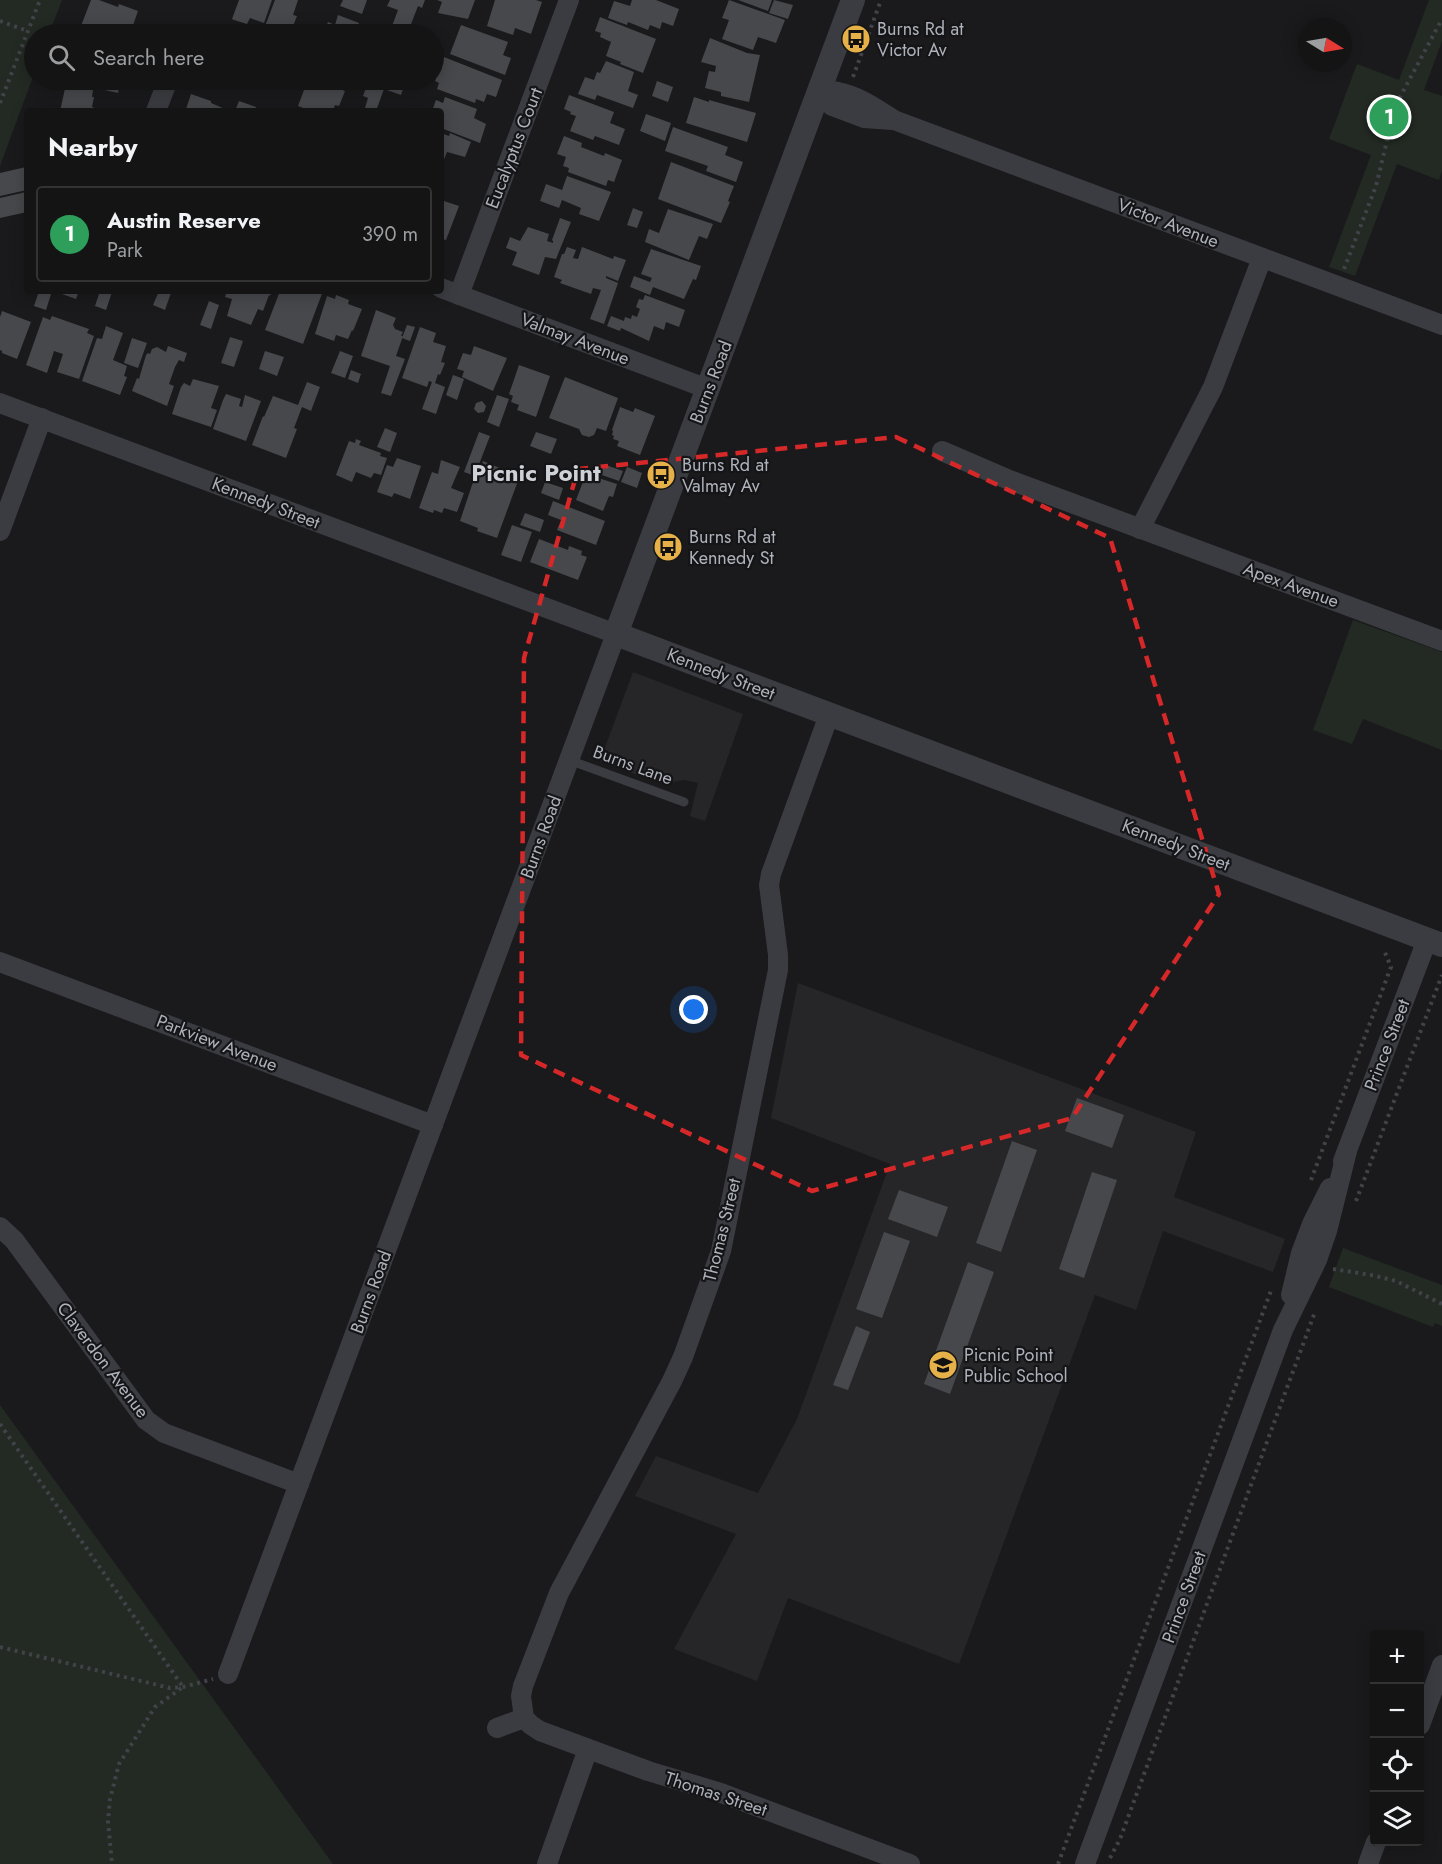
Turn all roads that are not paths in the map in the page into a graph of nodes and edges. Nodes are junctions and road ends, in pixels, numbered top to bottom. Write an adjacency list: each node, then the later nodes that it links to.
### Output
1 (569, 0): 7 (street, Eucalyptus Court)
2 (853, 0): 4 (street, Burns Road)
3 (164, 90): 5 (street)
4 (819, 92): 6 (street, Victor Avenue); 9 (street, Burns Road)
5 (157, 108)
6 (1262, 258): 8 (street, Victor Avenue); 13 (street)
7 (450, 292): 9 (street, Valmay Avenue)
8 (1442, 325)
9 (708, 388): 15 (street, Burns Road)
10 (0, 403): 11 (street, Kennedy Street)
11 (42, 418): 14 (street); 15 (street, Kennedy Street)
12 (942, 451): 13 (street, Apex Avenue)
13 (1140, 529): 16 (street, Apex Avenue)
14 (0, 531)
15 (616, 634): 17 (street, Kennedy Street); 18 (street, Burns Road)
16 (1442, 641)
17 (830, 715): 20 (street, Kennedy Street); 28 (street, Thomas Street)
18 (569, 760): 19 (lane, Burns Lane); 22 (street, Burns Road)
19 (684, 802)
20 (1435, 942): 34 (street, Prince Street)
21 (0, 962): 22 (street, Parkview Avenue)
22 (433, 1125): 24 (street, Burns Road)
23 (0, 1227): 24 (street, Claverdon Avenue)
24 (299, 1484): 26 (street, Burns Road)
25 (1442, 1665): 27 (street)
26 (228, 1674)
27 (1424, 1712)
28 (524, 1718): 29 (street); 30 (street, Thomas Street)
29 (497, 1728)
30 (588, 1749): 32 (street); 33 (street, Thomas Street)
31 (1375, 1846): 35 (street)
32 (547, 1864)
33 (910, 1864)
34 (1085, 1864)
35 (1368, 1864)

